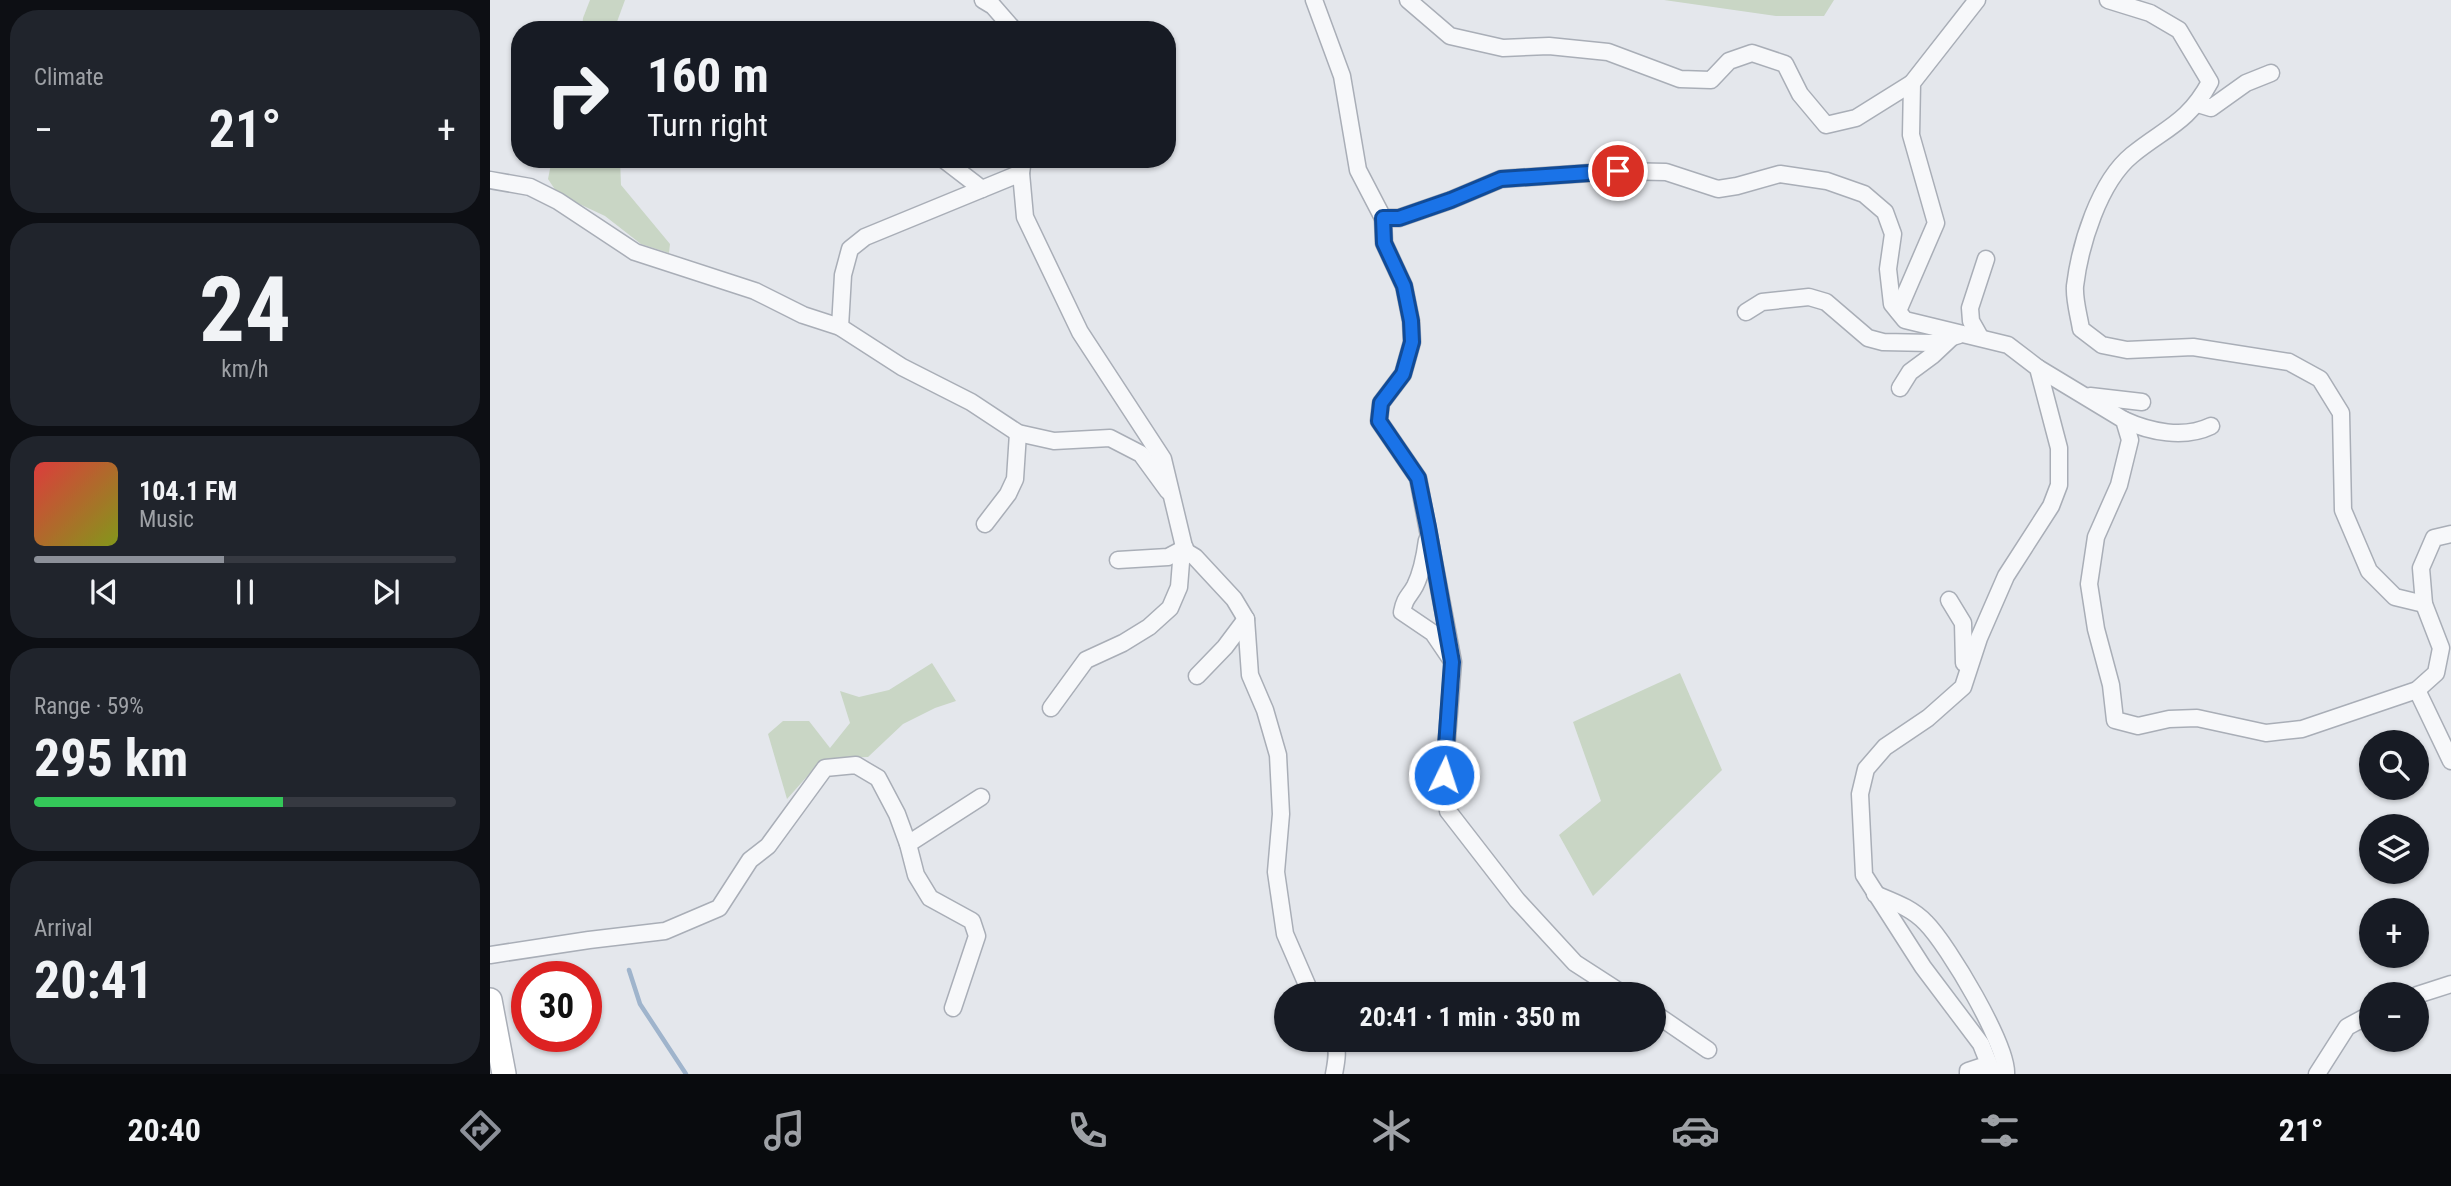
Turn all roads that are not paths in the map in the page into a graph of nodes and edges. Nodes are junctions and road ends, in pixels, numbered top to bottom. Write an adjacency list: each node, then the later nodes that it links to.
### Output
1 (983, 0): 6 (street)
2 (1314, 0): 15 (street)
3 (1408, 0): 8 (street)
4 (1977, 0): 8 (street)
5 (2108, 0): 9 (street)
6 (1006, 21)
7 (2271, 73): 9 (street)
8 (1912, 83): 18 (street)
9 (2198, 104): 35 (street)
10 (955, 168): 14 (street)
11 (1019, 168): 14 (street)
12 (1022, 168): 28 (street)
13 (490, 180): 19 (street)
14 (982, 189): 19 (street)
15 (1383, 218): 18 (street); 30 (street)
16 (1986, 259): 20 (street)
17 (1746, 312): 20 (street)
18 (1898, 312): 20 (street)
19 (840, 327): 27 (street)
20 (1966, 336): 21 (street); 22 (street)
21 (2038, 368): 23 (street); 39 (street)
22 (1900, 388)
23 (2080, 395): 24 (street); 25 (street)
24 (2142, 402)
25 (2124, 420): 26 (street); 40 (street)
26 (2211, 426)
27 (1018, 433): 28 (street); 29 (street)
28 (1173, 498): 32 (street)
29 (985, 524)
30 (1428, 527): 37 (street); 37 (street)
31 (2451, 534): 35 (street)
32 (1185, 550): 33 (street); 36 (street); 41 (street)
33 (1118, 561)
34 (1949, 600): 39 (street)
35 (2424, 604): 40 (street)
36 (1246, 619): 38 (street); 47 (street)
37 (1452, 662): 48 (street)
38 (1197, 676)
39 (1962, 687): 45 (street)
40 (2417, 690): 42 (street)
41 (1051, 708)
42 (2451, 761)
43 (981, 797): 44 (street)
44 (908, 844): 46 (street); 52 (street)
45 (1875, 894): 61 (street); 62 (street)
46 (490, 955)
47 (1306, 982)
48 (1604, 982)
49 (2451, 984): 50 (street)
50 (2429, 991)
51 (490, 1000): 57 (street)
52 (953, 1007)
53 (2359, 1020): 63 (street)
54 (1666, 1021): 55 (street)
55 (1708, 1050)
56 (1336, 1052): 58 (street)
57 (504, 1074)
58 (1334, 1074)
59 (1968, 1074): 60 (street)
60 (1984, 1074)
61 (1993, 1074)
62 (2006, 1074)
63 (2317, 1074)

